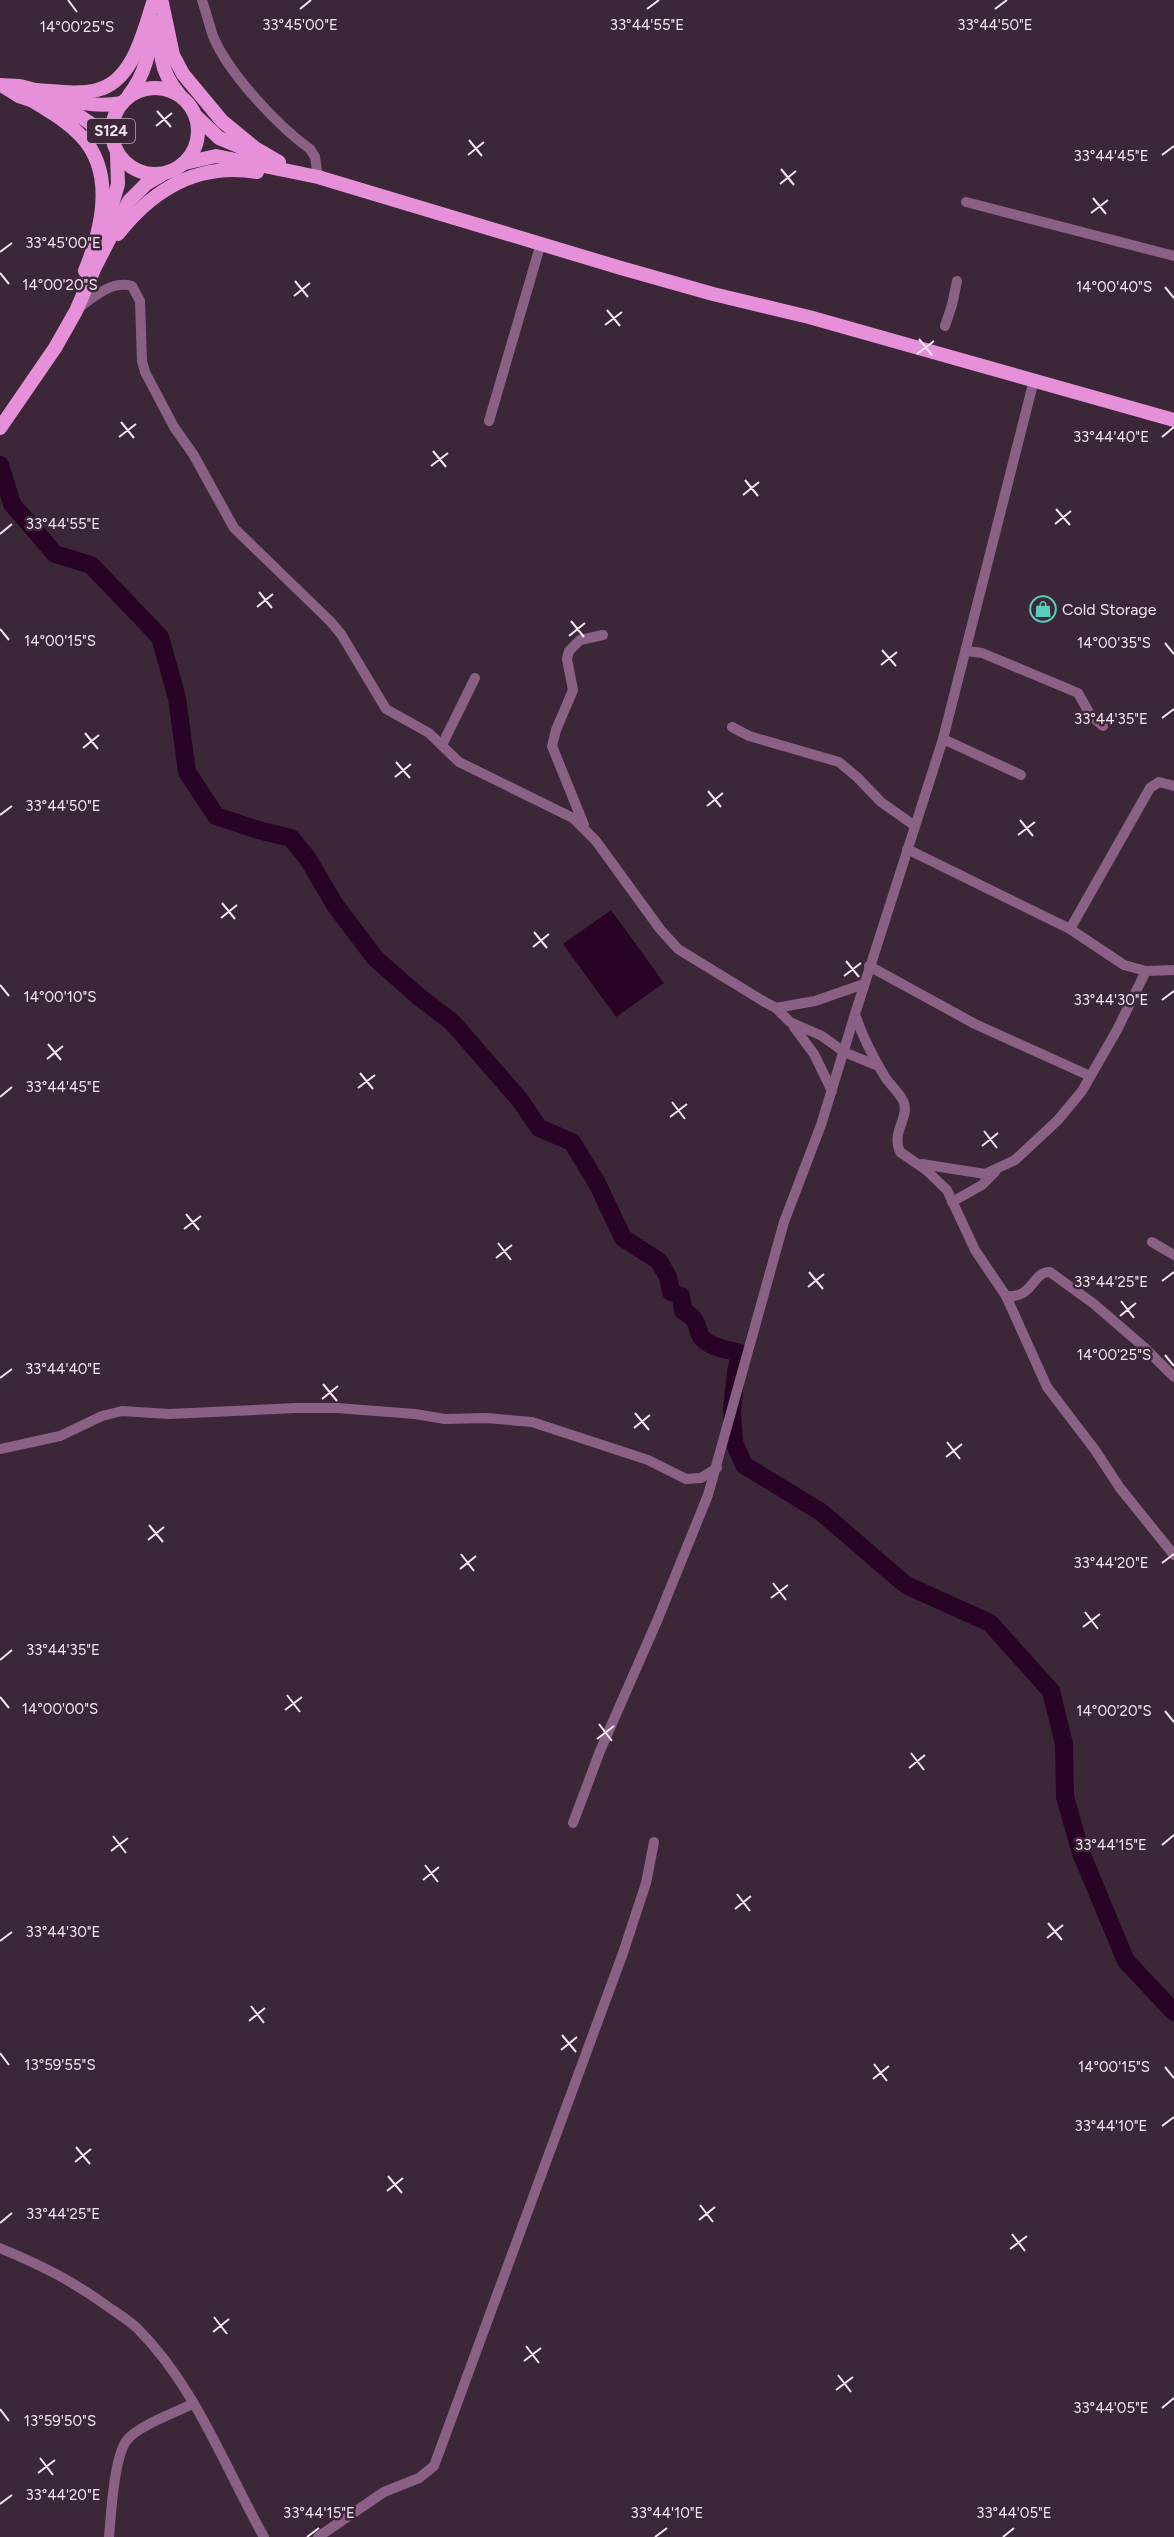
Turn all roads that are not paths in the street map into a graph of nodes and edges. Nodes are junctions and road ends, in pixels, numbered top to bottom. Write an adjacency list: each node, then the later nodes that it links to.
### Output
1 (202, 0): 13 (street)
2 (157, 2): 4 (main road); 5 (main road); 6 (main road); 10 (main road)
3 (0, 85): 4 (main road, S124)
4 (34, 96): 6 (main road, S124); 8 (main road, S124); 20 (main road)
5 (182, 98): 6 (main road, S124); 7 (main road)
6 (125, 100): 8 (main road, S124)
7 (195, 115): 10 (main road); 11 (main road)
8 (112, 138): 9 (main road, S124)
9 (117, 154): 12 (main road, S124); 18 (main road)
10 (279, 162): 13 (main road)
11 (185, 163): 12 (main road); 13 (main road)
12 (163, 174): 16 (main road)
13 (315, 176): 15 (main road); 16 (main road)
14 (966, 202): 17 (street)
15 (541, 243): 22 (main road); 24 (street)
16 (103, 254): 18 (main road)
17 (1174, 256)
18 (95, 267): 20 (main road)
19 (957, 281): 21 (street)
20 (76, 311): 25 (main road); 32 (street)
21 (945, 326)
22 (1034, 380): 23 (main road); 27 (street)
23 (1174, 420)
24 (489, 421)
25 (1, 427)
26 (603, 634): 36 (street)
27 (967, 651): 29 (street); 31 (street)
28 (475, 678): 32 (street)
29 (1103, 726)
30 (732, 727): 35 (street)
31 (943, 739): 33 (street); 35 (street)
32 (442, 745): 36 (street)
33 (1021, 775)
34 (1174, 786): 38 (street)
35 (915, 826): 37 (street)
36 (585, 828): 43 (street)
37 (908, 849): 38 (street); 39 (street)
38 (1070, 929): 41 (street)
39 (869, 966): 42 (street); 48 (street)
40 (1174, 970): 41 (street)
41 (1146, 971): 48 (street)
42 (864, 984): 43 (street); 44 (street)
43 (776, 1008): 45 (street)
44 (855, 1014): 46 (street); 47 (street)
45 (790, 1022): 46 (street); 49 (street)
46 (844, 1052): 47 (street); 49 (street)
47 (878, 1066): 50 (street)
48 (1090, 1076): 51 (street)
49 (832, 1091): 58 (street)
50 (915, 1162): 51 (street); 52 (street)
51 (998, 1170): 52 (street)
52 (952, 1202): 55 (street)
53 (1152, 1242): 54 (street)
54 (1174, 1254)
55 (1006, 1296): 56 (street); 59 (street)
56 (1174, 1377)
57 (0, 1449): 58 (street)
58 (717, 1468): 60 (street)
59 (1174, 1555)
60 (573, 1823)
61 (654, 1842): 66 (street)
62 (0, 2248): 63 (street)
63 (192, 2404): 64 (street); 65 (street)
64 (108, 2537)
65 (264, 2537)
66 (318, 2537)

